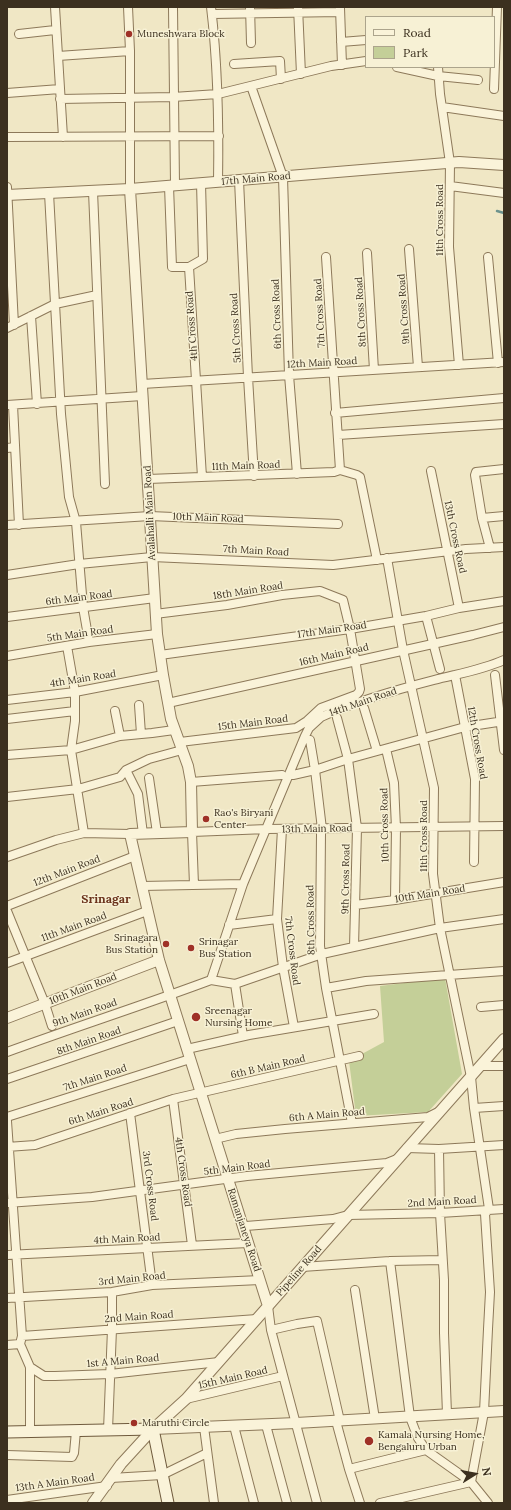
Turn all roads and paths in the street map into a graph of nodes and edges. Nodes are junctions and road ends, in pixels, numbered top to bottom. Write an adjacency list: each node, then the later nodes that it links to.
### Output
1 (55, 7): 9 (street)
2 (128, 7): 14 (street)
3 (173, 7): 31 (street)
4 (497, 7): 17 (street)
5 (298, 9): 6 (street); 8 (street); 23 (street)
6 (340, 9): 12 (street)
7 (211, 10): 8 (street); 30 (street)
8 (250, 10): 13 (street)
9 (56, 30): 10 (street); 15 (street)
10 (19, 34)
11 (365, 40): 12 (street)
12 (341, 42): 19 (street)
13 (251, 43)
14 (130, 51): 15 (street); 32 (street)
15 (58, 56): 27 (street)
16 (365, 61): 19 (street)
17 (495, 62)
18 (234, 64): 24 (street)
19 (342, 65): 23 (street)
20 (407, 68): 22 (street)
21 (495, 68): 28 (street)
22 (438, 71): 25 (street); 34 (street, 11th Cross Road)
23 (301, 74): 24 (street)
24 (281, 79): 26 (street)
25 (478, 80)
26 (251, 86): 30 (street); 43 (street, 6th Cross Road)
27 (60, 89): 29 (street); 33 (street)
28 (494, 89)
29 (7, 93)
30 (218, 94): 31 (street); 38 (street)
31 (173, 97): 32 (street); 37 (street)
32 (130, 98): 33 (street); 36 (street)
33 (60, 99): 40 (street)
34 (442, 107): 35 (street); 41 (street, 11th Cross Road)
35 (504, 116)
36 (130, 136): 37 (street); 40 (street); 50 (street)
37 (173, 136): 38 (street); 47 (street)
38 (219, 136): 45 (street)
39 (7, 137): 40 (street)
40 (63, 137)
41 (450, 163): 42 (street, 17th Main Road); 43 (street, 17th Main Road); 48 (street, 11th Cross Road)
42 (504, 165)
43 (284, 177): 44 (street, 17th Main Road); 69 (street, 6th Cross Road)
44 (239, 180): 45 (street, 17th Main Road); 70 (street, 5th Cross Road)
45 (218, 182): 46 (street, 17th Main Road)
46 (200, 183): 47 (street, 17th Main Road); 59 (street)
47 (172, 186): 50 (street, 17th Main Road); 59 (street)
48 (450, 186): 53 (street); 65 (street, 11th Cross Road)
49 (7, 187): 54 (street)
50 (130, 189): 51 (street, 17th Main Road); 72 (street, Avalahalli Main Road)
51 (93, 191): 52 (street, 17th Main Road); 60 (street)
52 (49, 193): 54 (street, 17th Main Road); 61 (street)
53 (504, 193)
54 (7, 195): 63 (street)
55 (409, 249): 66 (street, 9th Cross Road)
56 (367, 253): 67 (street, 8th Cross Road)
57 (326, 257): 68 (street, 7th Cross Road)
58 (488, 257): 64 (street)
59 (189, 267): 71 (street, 4th Cross Road)
60 (97, 295): 61 (street); 75 (street)
61 (55, 304): 62 (street); 76 (street)
62 (31, 316): 63 (street); 77 (street)
63 (10, 326)
64 (501, 362): 65 (street, 12th Main Road)
65 (459, 365): 66 (street, 12th Main Road)
66 (418, 368): 67 (street, 12th Main Road)
67 (374, 370): 68 (street, 12th Main Road)
68 (333, 372): 69 (street, 12th Main Road); 79 (street, 7th Cross Road)
69 (289, 374): 70 (street, 12th Main Road); 86 (street, 6th Cross Road)
70 (248, 377): 71 (street, 12th Main Road); 87 (street, 5th Cross Road)
71 (196, 381): 72 (street, 12th Main Road); 88 (street, 4th Cross Road)
72 (142, 384): 73 (street, Avalahalli Main Road)
73 (142, 396): 75 (street); 89 (street, Avalahalli Main Road)
74 (504, 398): 79 (street)
75 (101, 399): 76 (street); 90 (street)
76 (61, 402): 77 (street); 94 (street)
77 (37, 404): 78 (street)
78 (10, 405): 82 (street)
79 (335, 413): 81 (street, 7th Cross Road)
80 (504, 424): 81 (street)
81 (338, 435): 83 (street, 7th Cross Road)
82 (11, 447): 97 (street)
83 (340, 467): 86 (street, 11th Main Road); 103 (street)
84 (504, 469): 93 (street)
85 (431, 471): 100 (street, 13th Cross Road)
86 (297, 474): 87 (street, 11th Main Road)
87 (254, 476): 88 (street, 11th Main Road)
88 (202, 477): 89 (street, 11th Main Road)
89 (148, 479): 91 (street, Avalahalli Main Road)
90 (105, 484)
91 (150, 516): 94 (street, 10th Main Road); 95 (street, 10th Main Road); 101 (street, Avalahalli Main Road)
92 (504, 516): 93 (street)
93 (482, 518): 99 (street)
94 (76, 522): 97 (street, 10th Main Road); 104 (street)
95 (338, 524)
96 (7, 525): 97 (street, 10th Main Road)
97 (19, 525)
98 (504, 547): 99 (street, 7th Main Road)
99 (490, 548): 100 (street, 7th Main Road)
100 (449, 551): 102 (street, 7th Main Road); 110 (street, 13th Cross Road)
101 (152, 557): 103 (street, 7th Main Road); 104 (street, 7th Main Road); 106 (street, Avalahalli Main Road)
102 (387, 558): 103 (street, 7th Main Road); 114 (street, 11th Cross Road)
103 (377, 560)
104 (79, 564): 105 (street, 7th Main Road); 109 (street)
105 (7, 575)
106 (155, 598): 109 (street, 6th Main Road); 111 (street, Avalahalli Main Road)
107 (343, 600): 111 (street, 18th Main Road); 116 (street, 15th Main Road)
108 (504, 601): 110 (street, 17th Main Road)
109 (83, 607): 113 (street, 6th Main Road); 118 (street)
110 (459, 608): 112 (street, 17th Main Road)
111 (155, 614): 117 (street, Avalahalli Main Road)
112 (426, 616): 114 (street, 17th Main Road); 119 (street)
113 (7, 617)
114 (398, 620): 116 (street, 17th Main Road); 121 (street, 11th Cross Road)
115 (504, 627): 119 (street, 16th Main Road)
116 (350, 629): 122 (street, 17th Main Road); 125 (street, 15th Main Road)
117 (157, 634): 118 (street, 5th Main Road); 122 (street, Avalahalli Main Road)
118 (90, 642): 120 (street, 5th Main Road)
119 (434, 644): 121 (street, 16th Main Road); 126 (street)
120 (67, 646): 123 (street, 5th Main Road); 131 (street)
121 (403, 650): 125 (street, 16th Main Road); 130 (street, 11th Cross Road)
122 (160, 655): 127 (street, Avalahalli Main Road)
123 (7, 656)
124 (504, 660): 128 (street, 14th Main Road)
125 (355, 661): 133 (street, 16th Main Road); 147 (street, 15th Main Road)
126 (440, 669)
127 (163, 675): 131 (street, 4th Main Road); 133 (street, Avalahalli Main Road)
128 (455, 675): 130 (street, 14th Main Road); 141 (street, 12th Cross Road)
129 (495, 675): 140 (street)
130 (411, 686): 145 (street, 11th Cross Road); 167 (street, 14th Main Road)
131 (74, 692): 132 (street, 4th Main Road); 137 (street)
132 (7, 700)
133 (168, 702): 142 (street, Avalahalli Main Road)
134 (139, 705): 143 (street)
135 (364, 708): 151 (street)
136 (115, 710): 144 (street)
137 (75, 711): 139 (street); 148 (street)
138 (337, 718): 153 (street, 9th Cross Road)
139 (7, 719)
140 (502, 721): 141 (street); 150 (street)
141 (465, 727): 145 (street); 164 (street, 12th Cross Road)
142 (174, 730): 143 (street); 147 (street, Avalahalli Main Road)
143 (141, 734): 144 (street)
144 (120, 736): 148 (street)
145 (423, 738): 149 (street); 163 (street, 11th Cross Road)
146 (310, 740): 155 (street, 8th Cross Road)
147 (181, 746): 154 (street, 15th Main Road); 159 (street, Avalahalli Main Road)
148 (71, 750): 152 (street); 160 (street)
149 (386, 750): 151 (street); 166 (street, 10th Cross Road)
150 (504, 750)
151 (377, 752): 153 (street)
152 (7, 755)
153 (348, 758): 155 (street); 165 (street, 9th Cross Road)
154 (126, 770): 160 (street, 15th Main Road); 174 (street)
155 (316, 770): 157 (street); 169 (street, 8th Cross Road)
156 (282, 775): 159 (street)
157 (293, 775)
158 (149, 778): 172 (street)
159 (191, 782): 170 (street, Avalahalli Main Road)
160 (78, 789): 161 (street, 15th Main Road); 171 (street)
161 (7, 797)
162 (504, 826): 164 (street, 13th Main Road)
163 (433, 827): 164 (street, 13th Main Road); 166 (street, 13th Main Road); 182 (street, 11th Cross Road)
164 (474, 827): 177 (street, 12th Cross Road)
165 (357, 828): 166 (street, 13th Main Road); 169 (street, 13th Main Road); 184 (street, 9th Cross Road)
166 (396, 828): 183 (street, 10th Cross Road)
167 (267, 829): 168 (street, 13th Main Road); 170 (street, 13th Main Road); 179 (street, 14th Main Road)
168 (282, 829): 169 (street, 13th Main Road); 189 (street, 7th Cross Road)
169 (322, 829): 193 (street, 8th Cross Road)
170 (192, 832): 172 (street, 13th Main Road); 180 (street)
171 (84, 833): 173 (street, 13th Main Road); 176 (street, 13th Main Road)
172 (157, 833): 174 (street, 13th Main Road)
173 (130, 834): 174 (street, 13th Main Road); 175 (street)
174 (144, 834)
175 (135, 856): 181 (street); 185 (street, 12th Main Road)
176 (7, 857)
177 (474, 862)
178 (504, 882): 182 (street, 10th Main Road)
179 (243, 884): 180 (street); 190 (street, 14th Main Road)
180 (194, 885): 181 (street)
181 (142, 886): 187 (street)
182 (436, 894): 183 (street, 10th Main Road); 191 (street, 11th Cross Road)
183 (395, 900): 184 (street, 10th Main Road)
184 (355, 905): 192 (street, 9th Cross Road)
185 (7, 906)
186 (7, 911): 194 (street)
187 (147, 911): 194 (street, 11th Main Road); 195 (street, Ramanjaneya Road)
188 (504, 919): 191 (street)
189 (277, 920): 190 (street); 197 (street, 7th Cross Road)
190 (229, 925): 200 (street, 14th Main Road)
191 (440, 928): 192 (street); 199 (street, 11th Cross Road)
192 (354, 947): 193 (street)
193 (322, 954): 197 (street); 202 (street, 8th Cross Road)
194 (25, 956): 196 (street, 11th Main Road); 204 (street)
195 (159, 960): 203 (street, Ramanjaneya Road); 204 (street, 10th Main Road)
196 (7, 963)
197 (283, 967): 201 (street); 212 (street, 7th Cross Road)
198 (504, 971): 199 (street)
199 (449, 976): 202 (street); 222 (street, 11th Cross Road)
200 (211, 980): 201 (street); 203 (street, 9th Main Road)
201 (235, 984): 213 (street)
202 (326, 988): 210 (street, 8th Cross Road)
203 (170, 995): 209 (street, Ramanjaneya Road); 216 (street, 9th Main Road)
204 (45, 1004): 208 (street, 10th Main Road); 211 (street)
205 (504, 1005): 206 (street)
206 (481, 1007)
207 (374, 1014): 210 (street)
208 (8, 1016)
209 (178, 1021): 215 (street, Ramanjaneya Road); 223 (street, 8th Main Road)
210 (333, 1021): 212 (street); 219 (street, 8th Cross Road)
211 (52, 1026)
212 (294, 1027): 213 (street)
213 (244, 1036): 215 (street)
214 (504, 1039): 220 (street, Pipeline Road)
215 (187, 1049): 218 (street, Ramanjaneya Road)
216 (7, 1052)
217 (359, 1056): 219 (street, 6th B Main Road)
218 (190, 1059): 224 (street, Ramanjaneya Road); 230 (street, 7th Main Road)
219 (340, 1061): 224 (street, 6th B Main Road); 232 (street, 8th Cross Road)
220 (480, 1066): 221 (street); 222 (street, Pipeline Road)
221 (504, 1066)
222 (471, 1077): 227 (street, 11th Cross Road); 228 (street, Pipeline Road)
223 (7, 1079)
224 (200, 1092): 225 (street, 6th Main Road); 233 (street, Ramanjaneya Road)
225 (173, 1099): 229 (street, 6th Main Road); 241 (street, 4th Cross Road)
226 (504, 1106): 227 (street)
227 (474, 1108): 235 (street, 11th Cross Road)
228 (440, 1111): 232 (street, 6th A Main Road); 237 (street, Pipeline Road)
229 (130, 1113): 236 (street, 6th Main Road); 242 (street, 3rd Cross Road)
230 (7, 1117)
231 (7, 1121): 236 (street)
232 (352, 1123): 233 (street, 6th A Main Road)
233 (215, 1139): 240 (street, Ramanjaneya Road)
234 (504, 1145): 235 (street)
235 (480, 1146): 238 (street); 244 (street, 11th Cross Road)
236 (8, 1147): 243 (street)
237 (407, 1148): 238 (street); 239 (street, Pipeline Road)
238 (439, 1149): 246 (street)
239 (398, 1159): 240 (street, 5th Main Road); 247 (street, Pipeline Road)
240 (228, 1179): 241 (street, 5th Main Road); 248 (street, Ramanjaneya Road)
241 (185, 1184): 242 (street, 5th Main Road); 250 (street, 4th Cross Road)
242 (140, 1191): 243 (street, 5th Main Road); 251 (street, 3rd Cross Road)
243 (10, 1203): 253 (street)
244 (489, 1209): 245 (street, 2nd Main Road); 246 (street, 2nd Main Road); 275 (street, 11th Cross Road)
245 (504, 1209)
246 (440, 1213): 247 (street, 2nd Main Road); 254 (street)
247 (348, 1215): 248 (street, 2nd Main Road); 256 (street, Pipeline Road)
248 (244, 1228): 249 (street, Ramanjaneya Road)
249 (248, 1243): 250 (street, 4th Main Road); 257 (street, Ramanjaneya Road)
250 (192, 1245): 251 (street, 4th Main Road)
251 (148, 1248): 253 (street, 4th Main Road); 258 (street, 3rd Cross Road)
252 (7, 1255): 253 (street, 4th Main Road)
253 (16, 1255): 262 (street)
254 (442, 1260): 255 (street); 276 (street)
255 (390, 1261): 256 (street); 277 (street)
256 (302, 1267): 263 (street, Pipeline Road)
257 (260, 1280): 258 (street, 3rd Main Road); 263 (street, Ramanjaneya Road)
258 (152, 1285): 260 (street, 3rd Main Road)
259 (355, 1290): 278 (street)
260 (112, 1292): 262 (street, 3rd Main Road); 265 (street)
261 (7, 1298): 262 (street, 3rd Main Road)
262 (20, 1298): 267 (street)
263 (268, 1306): 264 (street, Pipeline Road); 266 (street, Ramanjaneya Road)
264 (257, 1319): 265 (street, 2nd Main Road); 269 (street, Pipeline Road)
265 (112, 1329): 267 (street, 2nd Main Road); 271 (street)
266 (271, 1330): 272 (street, Ramanjaneya Road); 279 (street)
267 (21, 1340): 268 (street, 2nd Main Road); 270 (street)
268 (7, 1345)
269 (219, 1362): 271 (street, 1st A Main Road); 273 (street, Pipeline Road)
270 (30, 1367): 271 (street, 1st A Main Road); 288 (street)
271 (110, 1374): 285 (street)
272 (283, 1376): 273 (street, 15th Main Road); 280 (street, Ramanjaneya Road)
273 (186, 1399): 284 (street, Pipeline Road)
274 (504, 1411): 275 (street)
275 (484, 1412): 276 (street); 295 (street, 11th Cross Road)
276 (447, 1414): 277 (street)
277 (410, 1417): 278 (street); 289 (street)
278 (375, 1419): 279 (street)
279 (338, 1421): 280 (street); 292 (street)
280 (296, 1424): 281 (street); 303 (street, Ramanjaneya Road)
281 (266, 1425): 282 (street); 302 (street)
282 (234, 1426): 283 (street); 301 (street)
283 (204, 1427): 284 (street); 290 (street)
284 (153, 1429): 285 (main road); 293 (main road); 294 (street, Pipeline Road)
285 (108, 1430): 286 (main road)
286 (76, 1431): 288 (main road); 291 (street)
287 (7, 1432): 288 (main road)
288 (30, 1432)
289 (426, 1450): 292 (street); 295 (street)
290 (207, 1453): 293 (street); 300 (street)
291 (7, 1455)
292 (349, 1469): 304 (street)
293 (162, 1474): 294 (street, 13th A Main Road); 299 (main road)
294 (109, 1482): 296 (street, 13th A Main Road); 298 (street, Pipeline Road)
295 (471, 1482): 297 (street); 305 (street)
296 (7, 1500)
297 (486, 1502)
298 (93, 1503)
299 (168, 1503)
300 (214, 1503)
301 (254, 1503)
302 (287, 1503)
303 (317, 1503)
304 (360, 1503)
305 (380, 1503)

